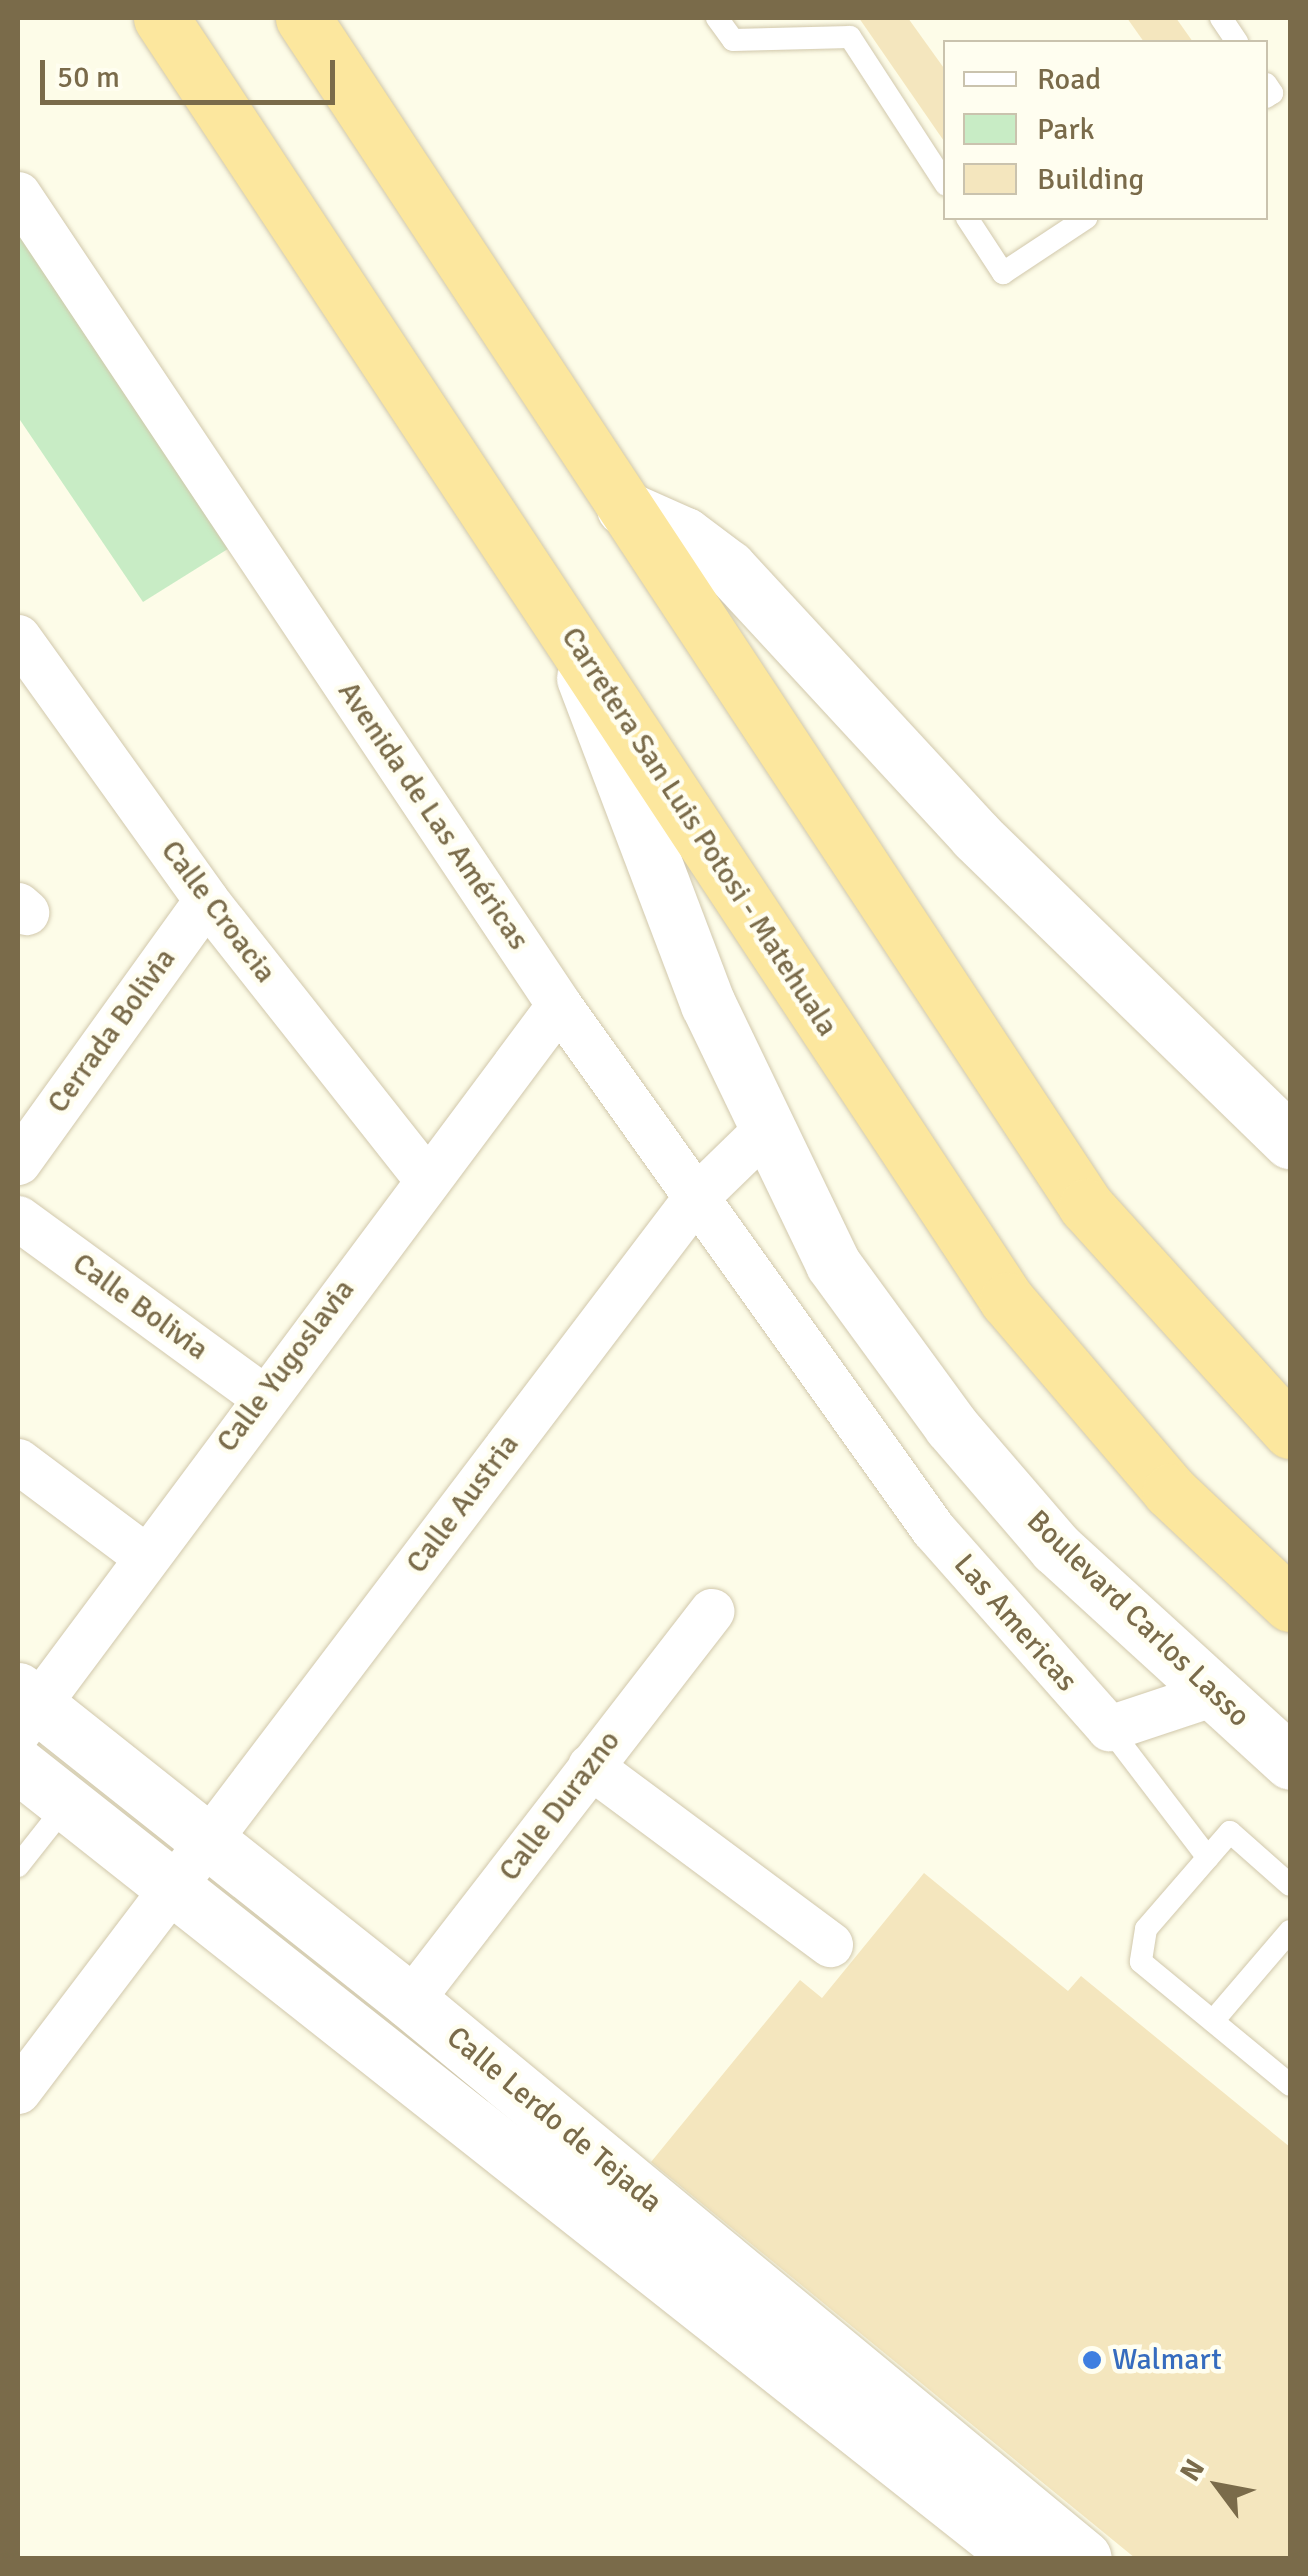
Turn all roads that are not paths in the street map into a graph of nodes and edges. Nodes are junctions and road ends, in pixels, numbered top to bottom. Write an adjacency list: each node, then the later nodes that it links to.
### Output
1 (160, 18): 11 (highway, Carretera San Luis Potosi - Matehuala)
2 (303, 18): 10 (highway)
3 (717, 18): 6 (lane)
4 (1220, 18): 5 (lane)
5 (1236, 40)
6 (943, 180)
7 (18, 194): 14 (street, Avenida de Las Américas)
8 (967, 220): 9 (lane)
9 (1083, 220)
10 (624, 508): 16 (street); 23 (highway)
11 (562, 618): 15 (street, Boulevard Carlos Lasso); 26 (highway, Carretera San Luis Potosi - Matehuala)
12 (18, 638): 13 (street, Calle Croacia)
13 (206, 900): 17 (street, Cerrada Bolivia); 18 (street, Calle Croacia)
14 (559, 1005): 18 (street, Calle Yugoslavia); 19 (street, Avenida de Las Américas)
15 (766, 1130): 19 (street, Calle Austria); 28 (street, Boulevard Carlos Lasso)
16 (1290, 1142)
17 (18, 1162)
18 (427, 1180): 21 (street, Calle Yugoslavia)
19 (694, 1198): 22 (street, Avenida de Las Américas); 35 (street, Calle Austria)
20 (18, 1218): 21 (street, Calle Bolivia)
21 (262, 1396): 25 (street, Calle Yugoslavia)
22 (861, 1430): 30 (street, Las Americas)
23 (1290, 1431)
24 (18, 1461): 25 (street)
25 (144, 1556): 29 (street, Calle Yugoslavia)
26 (1290, 1604)
27 (711, 1611): 33 (street, Calle Durazno)
28 (1211, 1694): 30 (street); 31 (street, Boulevard Carlos Lasso)
29 (24, 1708): 35 (street, Calle Lerdo de Tejada)
30 (1108, 1728): 36 (lane)
31 (1290, 1762)
32 (18, 1764): 34 (street, Calle Lerdo de Tejada)
33 (590, 1766): 41 (street); 42 (street, Calle Durazno)
34 (67, 1804): 37 (lane); 38 (street, Calle Lerdo de Tejada)
35 (210, 1838): 38 (street, Calle Austria); 42 (street, Calle Lerdo de Tejada)
36 (1208, 1858): 39 (lane); 43 (lane)
37 (18, 1866)
38 (169, 1885): 45 (street, Calle Austria); 46 (street, Calle Lerdo de Tejada)
39 (1290, 1885)
40 (1290, 1931): 43 (lane)
41 (830, 1944)
42 (410, 2001): 47 (street, Calle Lerdo de Tejada)
43 (1213, 2021): 44 (lane)
44 (1290, 2085)
45 (18, 2091)
46 (1021, 2558)
47 (1084, 2558)

